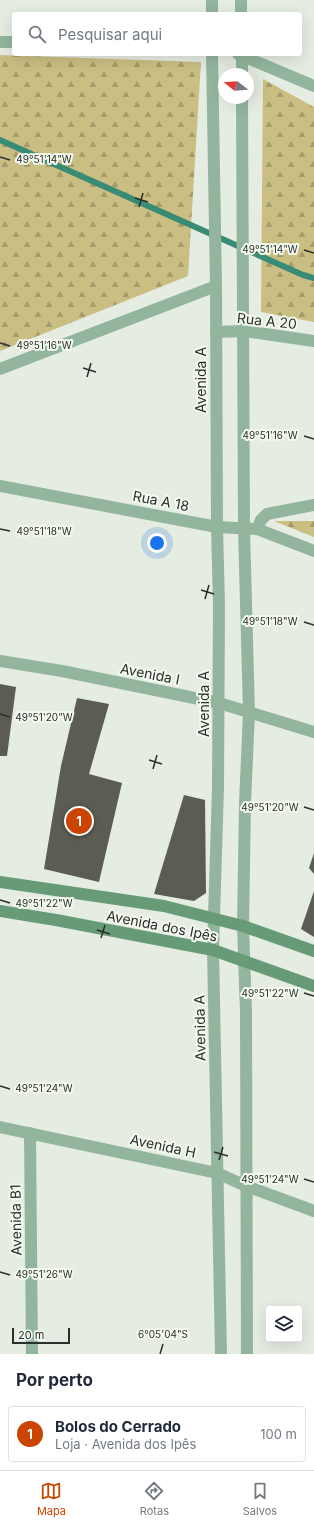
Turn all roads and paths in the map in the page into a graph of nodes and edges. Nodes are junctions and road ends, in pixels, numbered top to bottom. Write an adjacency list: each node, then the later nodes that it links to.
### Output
1 (212, 0): 3 (street)
2 (241, 0): 4 (street)
3 (212, 12)
4 (241, 12)
5 (0, 42): 6 (street)
6 (12, 42)
7 (212, 56): 13 (street, Avenida A)
8 (240, 56): 10 (street)
9 (245, 56): 11 (street)
10 (241, 68)
11 (314, 86)
12 (242, 104): 14 (street)
13 (216, 286): 15 (street, Avenida A); 17 (street)
14 (244, 331): 15 (street, Rua A 20); 16 (street, Rua A 20); 21 (street)
15 (216, 332): 20 (street, Avenida A)
16 (314, 341)
17 (0, 369)
18 (0, 486): 20 (street, Rua A 18)
19 (314, 505): 22 (street)
20 (217, 527): 21 (street, Rua A 18); 25 (street, Avenida A)
21 (244, 529): 22 (street, Rua A 18); 26 (street)
22 (257, 530): 23 (street, Rua A 18)
23 (314, 551)
24 (0, 661): 25 (street, Avenida I)
25 (219, 703): 26 (street, Avenida I); 30 (street, Avenida A)
26 (249, 713): 27 (street, Avenida I); 31 (street)
27 (314, 732)
28 (0, 882): 30 (main road, Avenida dos Ipês)
29 (0, 911): 32 (main road, Avenida dos Ipês)
30 (213, 919): 31 (main road, Avenida dos Ipês); 32 (street, Avenida A)
31 (243, 926): 33 (main road, Avenida dos Ipês); 34 (street)
32 (213, 950): 34 (main road, Avenida dos Ipês); 38 (street, Avenida A)
33 (314, 951)
34 (243, 961): 35 (main road, Avenida dos Ipês); 39 (street)
35 (314, 986)
36 (0, 1127): 37 (street, Avenida H)
37 (30, 1133): 38 (street, Avenida H); 41 (street, Avenida B1)
38 (217, 1173): 39 (street, Avenida H); 42 (street, Avenida A)
39 (246, 1186): 40 (street, Avenida H); 43 (street)
40 (314, 1211)
41 (32, 1354)
42 (221, 1354)
43 (247, 1354)

